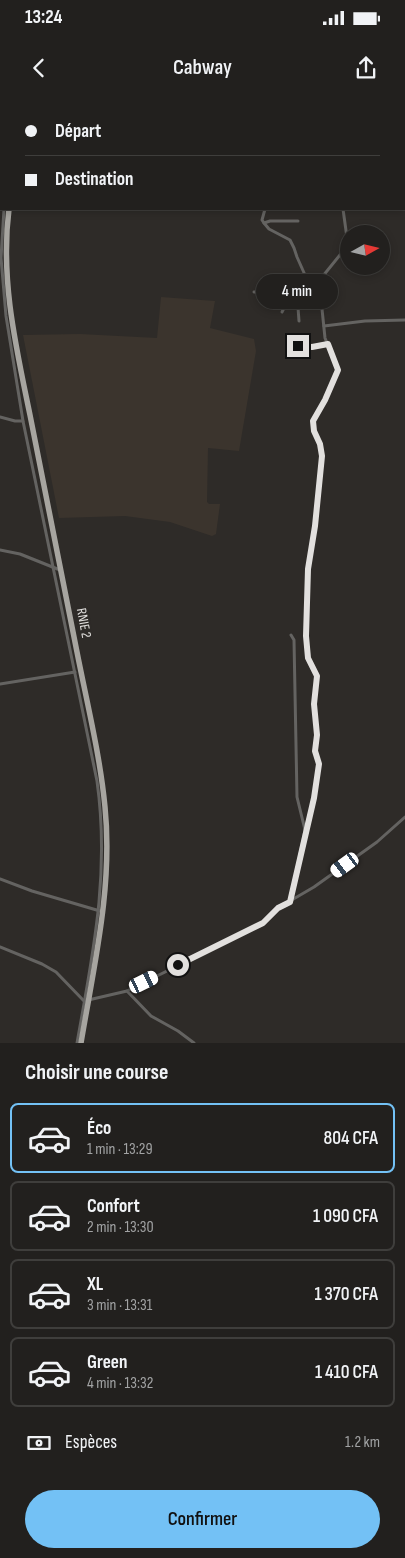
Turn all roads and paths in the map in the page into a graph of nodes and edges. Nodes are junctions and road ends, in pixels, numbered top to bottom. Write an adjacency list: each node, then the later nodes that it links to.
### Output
1 (4, 210): 23 (street)
2 (9, 210): 26 (highway, RNIE 2 / RNIE 2)
3 (265, 210): 6 (street)
4 (343, 210): 7 (street)
5 (298, 221): 6 (street)
6 (264, 223): 10 (street)
7 (345, 225)
8 (340, 255): 10 (street)
9 (270, 281): 13 (street)
10 (314, 287): 11 (street); 15 (street); 19 (street)
11 (331, 288)
12 (254, 292): 13 (street)
13 (269, 293): 14 (street)
14 (283, 293): 15 (street); 16 (street)
15 (297, 294): 18 (street)
16 (282, 312)
17 (405, 320): 19 (street)
18 (299, 321)
19 (324, 326): 20 (street)
20 (328, 344): 21 (street); 31 (street)
21 (298, 346)
22 (0, 417): 23 (street)
23 (23, 421): 25 (street)
24 (0, 550): 25 (street)
25 (54, 568): 26 (street); 28 (street)
26 (61, 570): 28 (highway, RNIE 2 / RNIE 2)
27 (291, 635): 31 (street)
28 (78, 672): 29 (street); 34 (highway, RNIE 2 / RNIE 2)
29 (0, 684)
30 (405, 817): 33 (street)
31 (305, 830): 33 (street)
32 (0, 879): 34 (street)
33 (290, 902): 36 (street)
34 (101, 911): 37 (highway, RNIE 2 / RNIE 2)
35 (0, 947): 37 (street)
36 (127, 991): 37 (street); 40 (street)
37 (86, 1001): 38 (street); 39 (highway, RNIE 2 / RNIE 2)
38 (77, 1043)
39 (81, 1043)
40 (194, 1043)

